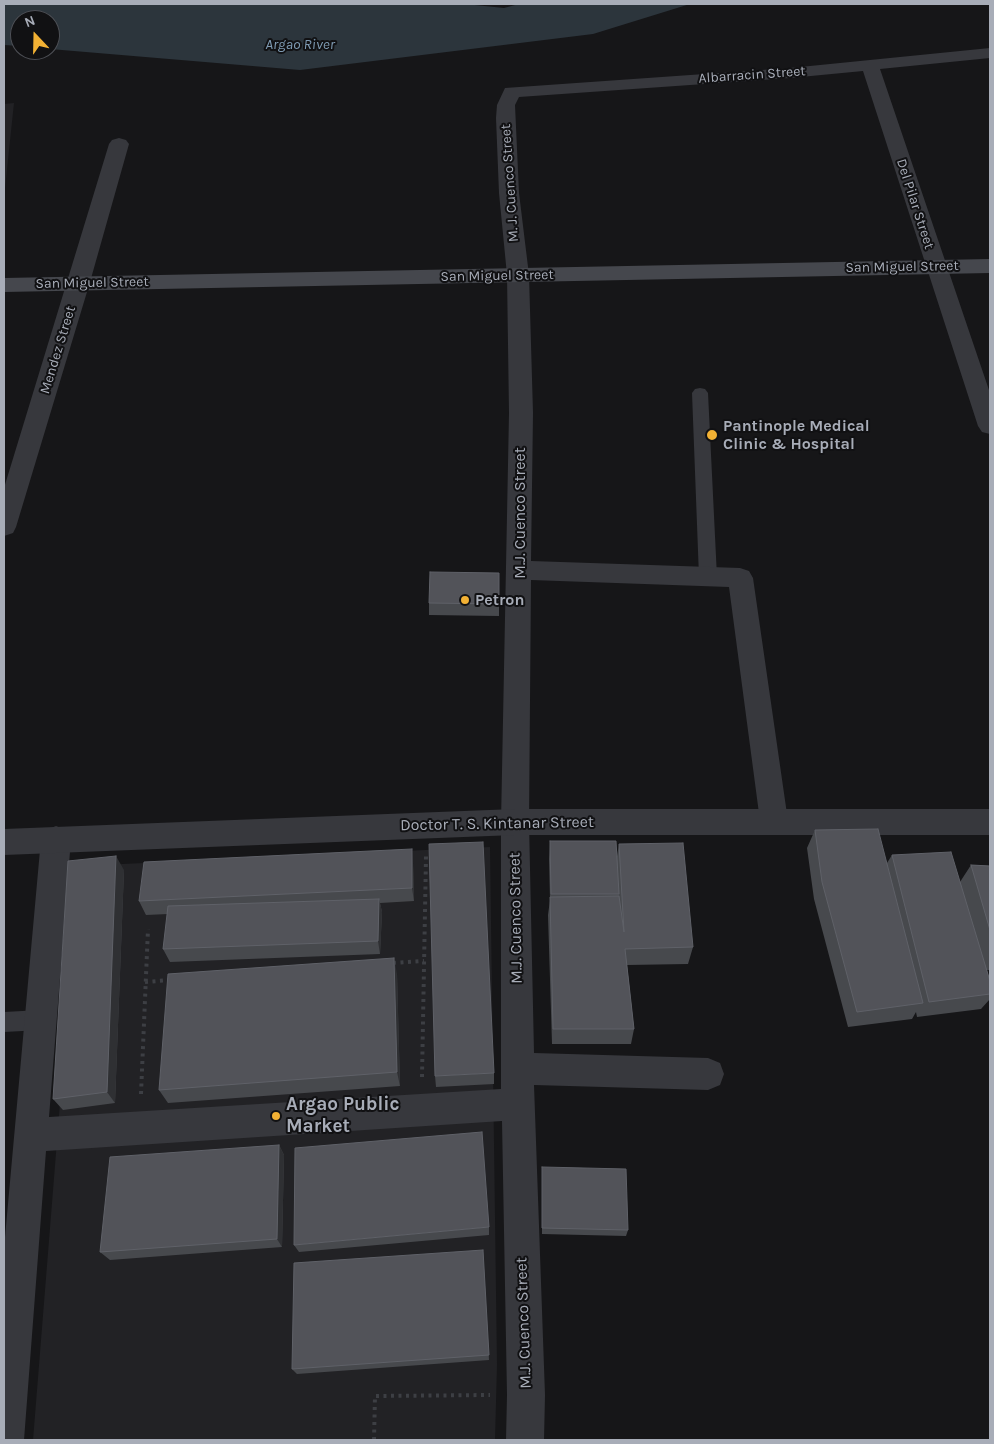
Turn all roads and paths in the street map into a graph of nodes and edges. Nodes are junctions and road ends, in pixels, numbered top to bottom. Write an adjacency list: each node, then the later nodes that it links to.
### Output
1 (990, 53): 2 (street, Albarracin Street)
2 (870, 66): 3 (street, Albarracin Street); 6 (street, Del Pilar Street)
3 (512, 92): 7 (street, M. J. Cuenco Street)
4 (119, 144): 8 (street, Mendez Street)
5 (990, 266): 6 (main road, San Miguel Street)
6 (936, 267): 7 (main road, San Miguel Street); 11 (street, Del Pilar Street)
7 (518, 275): 8 (main road, San Miguel Street); 13 (street, M.J. Cuenco Street)
8 (79, 282): 9 (main road, San Miguel Street); 12 (street, Mendez Street)
9 (4, 285)
10 (700, 393): 14 (lane)
11 (990, 426)
12 (4, 527)
13 (520, 570): 14 (street); 16 (street, M.J. Cuenco Street)
14 (708, 577): 15 (street)
15 (774, 821): 16 (street, Doctor T. S. Kintanar Street); 17 (street, Doctor T. S. Kintanar Street)
16 (515, 822): 18 (street, Doctor T. S. Kintanar Street); 28 (street, M.J. Cuenco Street)
17 (990, 822)
18 (427, 825): 19 (street, Doctor T. S. Kintanar Street); 22 (path)
19 (56, 839): 20 (street, Doctor T. S. Kintanar Street); 26 (street)
20 (4, 842)
21 (148, 929): 25 (path)
22 (424, 961): 23 (path); 31 (path)
23 (384, 964)
24 (175, 979): 25 (path)
25 (145, 982): 32 (path)
26 (41, 1020): 27 (lane); 33 (street)
27 (4, 1022)
28 (519, 1070): 29 (street); 30 (street, M.J. Cuenco Street)
29 (708, 1074)
30 (518, 1104): 31 (street); 34 (street, M.J. Cuenco Street)
31 (421, 1110): 32 (street)
32 (139, 1128): 33 (street)
33 (31, 1135): 35 (street)
34 (526, 1395): 36 (path); 37 (street, M.J. Cuenco Street)
35 (4, 1440)
36 (374, 1440)
37 (525, 1440)

